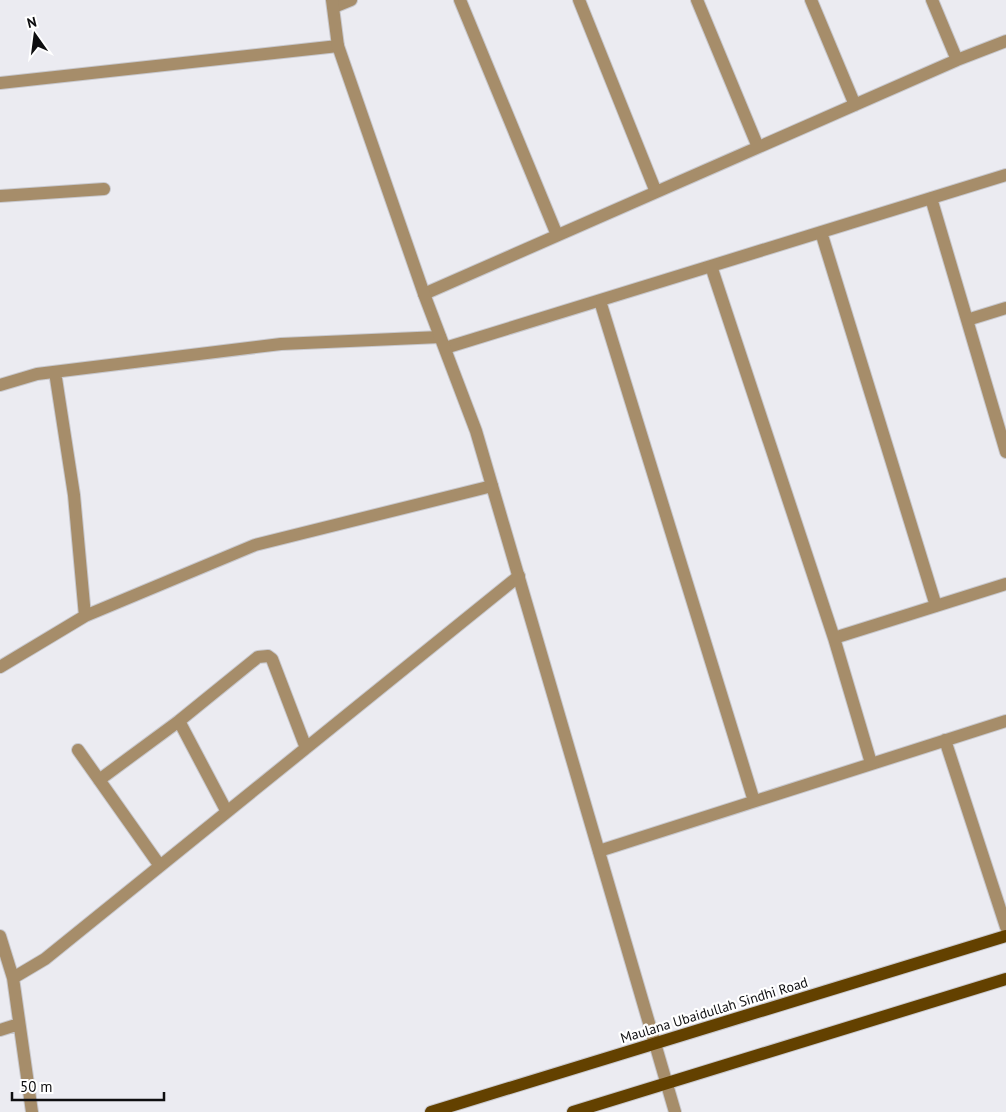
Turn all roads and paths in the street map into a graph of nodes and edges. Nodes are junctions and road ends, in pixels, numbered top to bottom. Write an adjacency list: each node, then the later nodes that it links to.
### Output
1 (351, 0): 7 (street)
2 (460, 0): 20 (street)
3 (579, 0): 16 (street)
4 (697, 0): 13 (street)
5 (811, 0): 12 (street)
6 (932, 0): 10 (street)
7 (333, 3): 9 (street)
8 (1006, 42): 10 (street)
9 (338, 46): 11 (street); 22 (street)
10 (957, 60): 12 (street)
11 (0, 83)
12 (855, 105): 13 (street)
13 (758, 147): 16 (street)
14 (1006, 175): 18 (street)
15 (104, 189): 17 (street)
16 (656, 192): 20 (street)
17 (0, 196)
18 (931, 198): 19 (street); 25 (street)
19 (821, 232): 21 (street); 33 (street)
20 (558, 235): 22 (street)
21 (711, 266): 23 (street); 35 (street)
22 (424, 294): 26 (street)
23 (600, 301): 26 (street); 44 (street)
24 (1006, 308): 25 (street)
25 (967, 320): 29 (street)
26 (442, 342): 27 (street); 30 (street)
27 (55, 372): 28 (street); 34 (street)
28 (0, 385)
29 (1006, 452)
30 (492, 486): 31 (street); 34 (street)
31 (519, 576): 40 (street); 46 (street)
32 (1006, 584): 33 (street)
33 (936, 606): 35 (street)
34 (85, 616): 36 (street)
35 (834, 638): 42 (street)
36 (0, 667)
37 (179, 721): 40 (street); 43 (street); 45 (street)
38 (1006, 721): 39 (street)
39 (945, 740): 42 (street); 48 (street)
40 (306, 748): 45 (street)
41 (78, 750): 43 (street)
42 (871, 762): 44 (street)
43 (99, 780): 47 (street)
44 (754, 801): 46 (street)
45 (227, 812): 47 (street)
46 (599, 851): 55 (street)
47 (160, 866): 51 (street)
48 (1006, 927)
49 (0, 936): 51 (street)
50 (1006, 936): 55 (main road, Maulana Ubaidullah Sindhi Road)
51 (13, 978): 53 (street)
52 (1006, 979): 56 (main road)
53 (19, 1024): 54 (street); 57 (street)
54 (0, 1030)
55 (655, 1045): 56 (street); 58 (main road, Maulana Ubaidullah Sindhi Road)
56 (666, 1084): 59 (main road); 60 (street)
57 (32, 1112)
58 (431, 1112)
59 (573, 1112)
60 (675, 1112)

